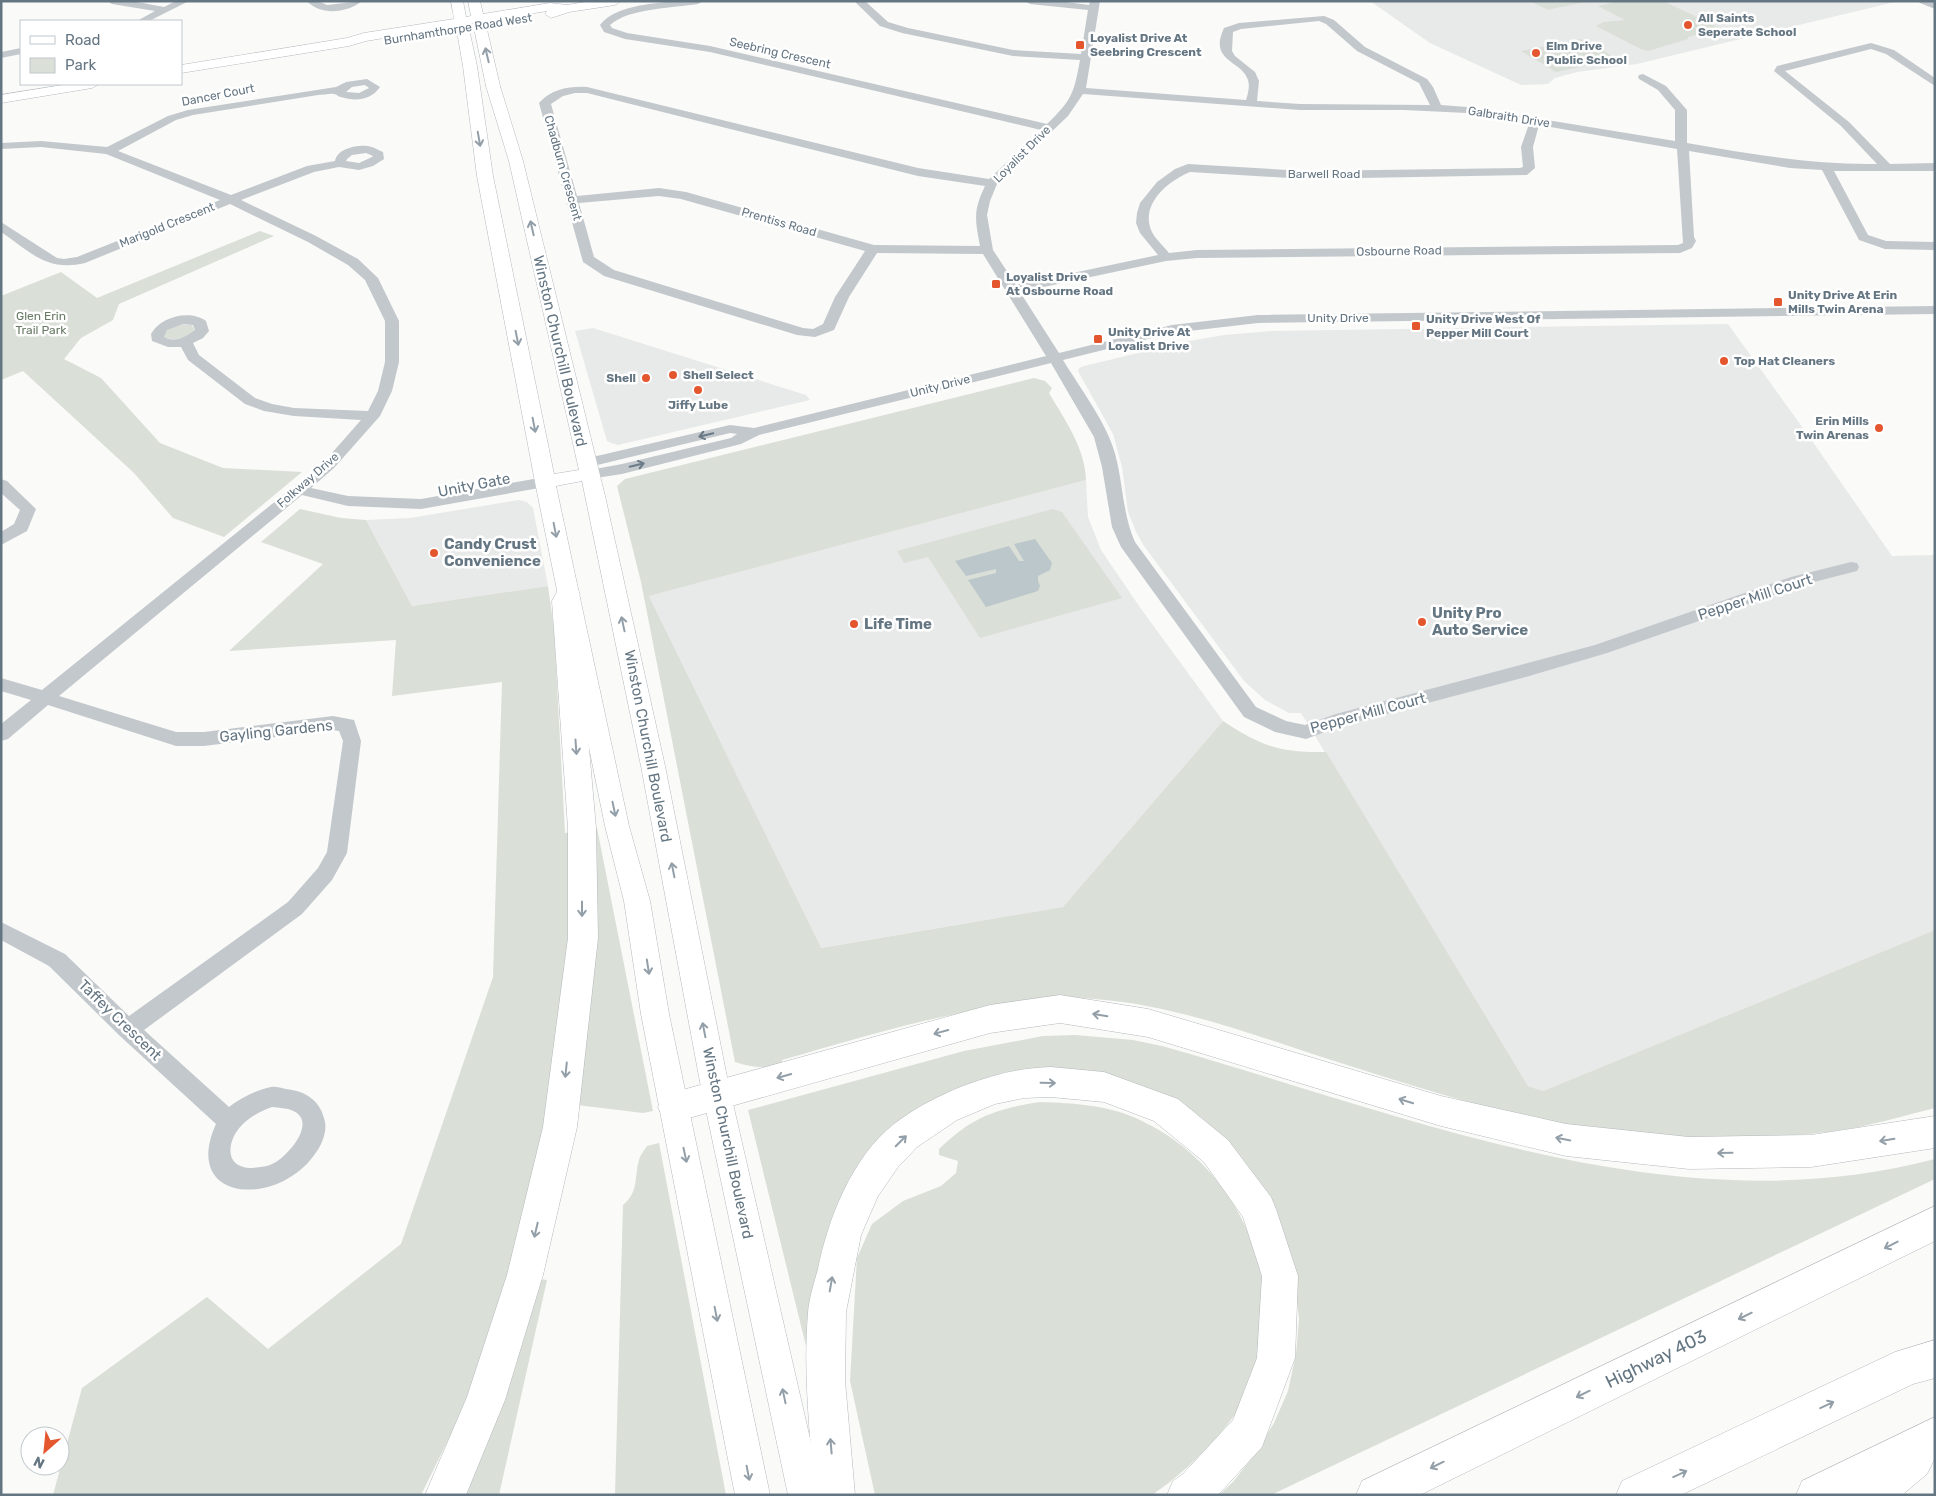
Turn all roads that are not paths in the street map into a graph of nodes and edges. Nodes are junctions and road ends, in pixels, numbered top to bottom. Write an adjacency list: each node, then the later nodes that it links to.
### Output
1 (112, 1): 14 (street)
2 (184, 1): 14 (street)
3 (312, 1): 4 (street)
4 (357, 1)
5 (457, 1): 17 (main road)
6 (474, 1): 16 (main road, Winston Churchill Boulevard)
7 (615, 1): 16 (main road, Burnhamthorpe Road West)
8 (698, 1): 34 (street, Seebring Crescent)
9 (859, 1): 22 (street)
10 (1030, 1): 12 (street)
11 (1923, 1): 13 (street)
12 (1095, 5): 22 (street, Loyalist Drive)
13 (1935, 6)
14 (167, 10): 15 (street)
15 (144, 20)
16 (479, 22): 17 (main road, Burnhamthorpe Road West); 55 (main road, Winston Churchill Boulevard, one-way to 16)
17 (461, 25): 18 (main road, Burnhamthorpe Road West); 19 (main road, Burnhamthorpe Road West); 23 (main road)
18 (349, 42): 19 (main road, Burnhamthorpe Road West); 24 (main road, Burnhamthorpe Road West)
19 (373, 42): 23 (main road)
20 (20, 51): 21 (street)
21 (1, 55)
22 (1086, 57): 29 (street, Loyalist Drive)
23 (470, 66): 56 (main road, one-way to 56)
24 (182, 69)
25 (1643, 77): 36 (street)
26 (1935, 84): 41 (street)
27 (86, 85): 30 (main road)
28 (340, 90): 37 (street, Dancer Court)
29 (1080, 92): 31 (street, Galbraith Drive); 34 (street, Loyalist Drive)
30 (1, 99)
31 (1251, 104): 32 (street, Galbraith Drive); 32 (street)
32 (1436, 107): 33 (street, Galbraith Drive)
33 (1535, 121): 36 (street, Galbraith Drive); 49 (street, Barwell Road)
34 (1049, 128): 42 (street, Loyalist Drive)
35 (1, 146): 37 (street, Folkway Drive)
36 (1682, 146): 40 (street, Galbraith Drive); 49 (street, Osbourne Road)
37 (109, 151): 43 (street, Folkway Drive)
38 (340, 163): 43 (street, Marigold Crescent)
39 (1935, 167): 41 (street, Galbraith Drive)
40 (1827, 168): 41 (street, Galbraith Drive); 46 (street)
41 (1887, 168)
42 (992, 183): 44 (street, Chadburn Crescent); 48 (street, Loyalist Drive)
43 (231, 200): 45 (street, Marigold Crescent); 54 (street, Folkway Drive)
44 (572, 200): 47 (street, Prentiss Road); 47 (street, Chadburn Crescent)
45 (1, 226)
46 (1935, 246)
47 (873, 249): 48 (street, Prentiss Road)
48 (987, 250): 50 (street, Loyalist Drive)
49 (1166, 256): 50 (street, Osbourne Road)
50 (1012, 290): 53 (street, Loyalist Drive)
51 (1935, 310): 53 (street, Unity Drive)
52 (185, 341): 54 (street)
53 (1054, 357): 55 (street, Unity Drive); 60 (street, Pepper Mill Court)
54 (373, 416): 58 (street, Folkway Drive)
55 (588, 468): 56 (main road); 67 (main road, Winston Churchill Boulevard, one-way to 55)
56 (544, 477): 58 (street, Unity Gate); 61 (main road, one-way to 61)
57 (1, 484): 59 (street)
58 (298, 490): 63 (street, Folkway Drive)
59 (1, 540)
60 (1851, 567)
61 (568, 594): 68 (main road, one-way to 68); 75 (highway, one-way to 75)
62 (1, 684): 63 (street)
63 (46, 698): 64 (street, Folkway Drive); 66 (street, Gayling Gardens)
64 (1, 734)
65 (1, 930): 66 (street, Taffey Crescent)
66 (128, 1029): 69 (street, Taffey Crescent)
67 (717, 1095): 68 (highway); 70 (highway, one-way to 67); 77 (main road, Winston Churchill Boulevard, one-way to 67)
68 (675, 1107): 76 (main road, one-way to 76)
69 (230, 1122)
70 (1935, 1132)
71 (1935, 1223): 80 (highway, Highway 403, one-way to 80)
72 (1926, 1356): 81 (highway, one-way to 72)
73 (1935, 1437): 82 (highway)
74 (1935, 1442): 83 (highway)
75 (444, 1495)
76 (753, 1495)
77 (806, 1495)
78 (835, 1495): 79 (highway, one-way to 79)
79 (1187, 1495)
80 (1376, 1495)
81 (1636, 1495)
82 (1816, 1495)
83 (1869, 1495)

